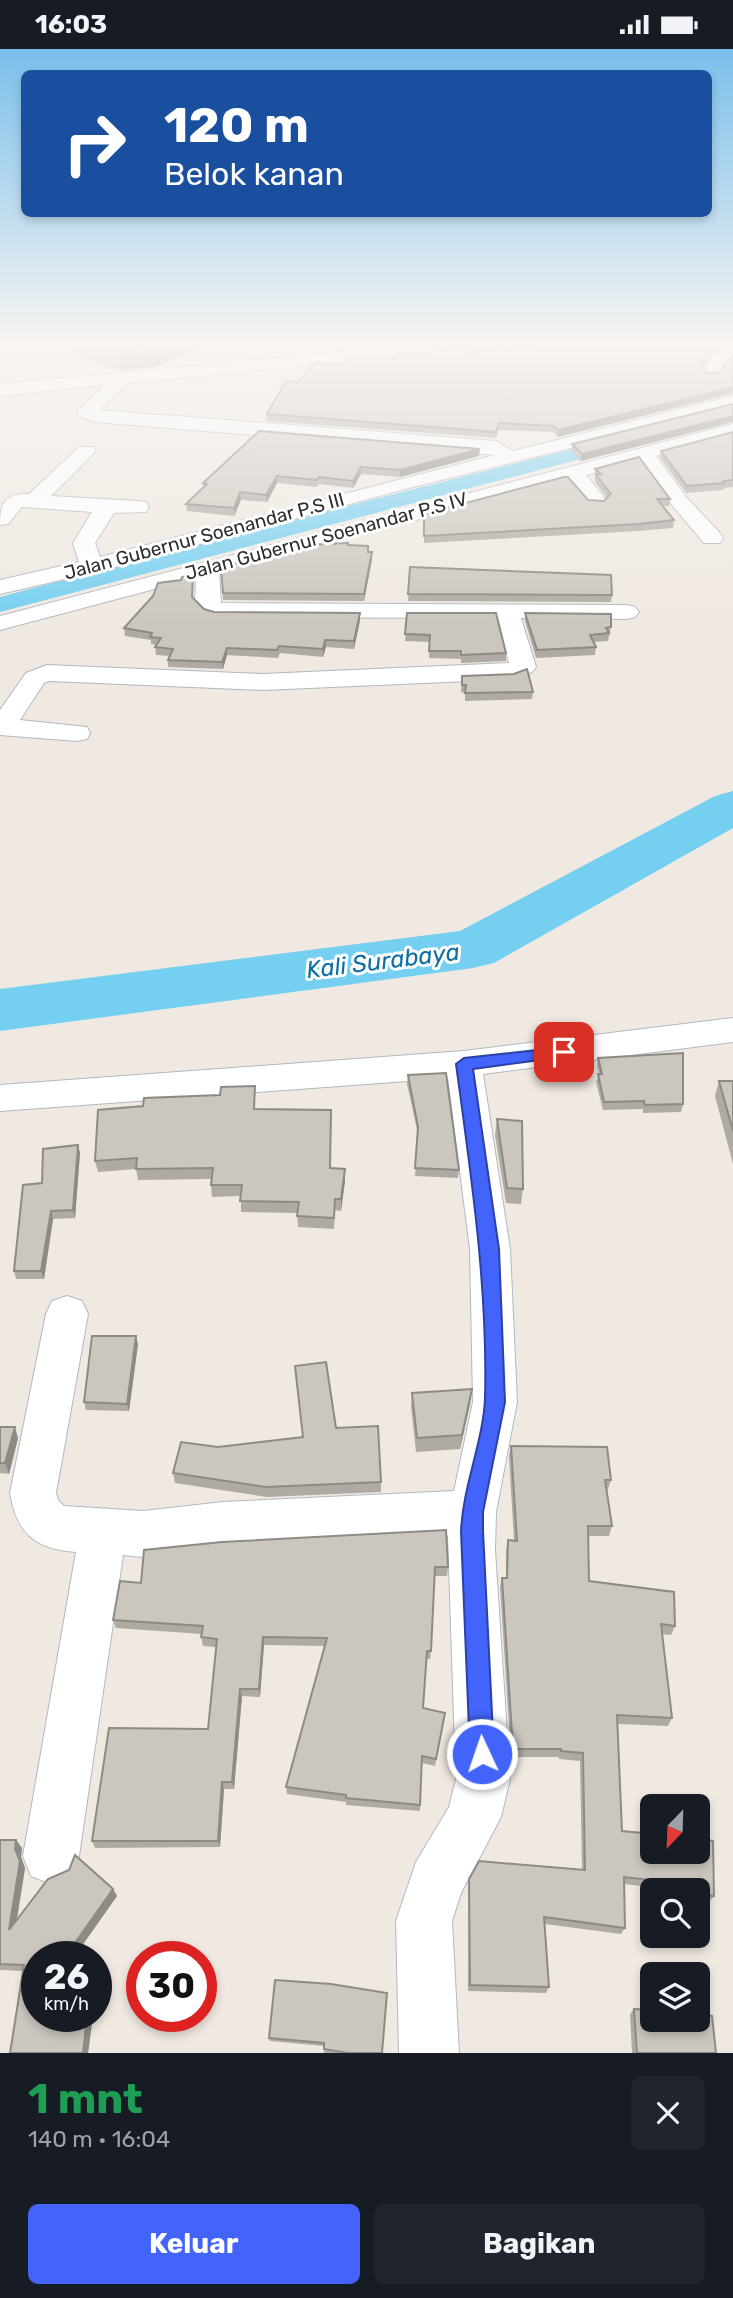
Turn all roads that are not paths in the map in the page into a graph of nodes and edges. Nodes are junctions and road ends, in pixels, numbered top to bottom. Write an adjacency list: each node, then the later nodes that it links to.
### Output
1 (374, 438): 7 (street)
2 (600, 438): 4 (street, Jalan Gubernur Soenandar P.S III)
3 (705, 438): 6 (street, Jalan Gubernur Soenandar P.S IV)
4 (583, 442): 7 (street, Jalan Gubernur Soenandar P.S III); 8 (street)
5 (86, 451): 10 (street)
6 (644, 454): 8 (street, Jalan Gubernur Soenandar P.S IV); 16 (street)
7 (508, 458): 15 (street, Jalan Gubernur Soenandar P.S III)
8 (605, 460): 9 (street, Jalan Gubernur Soenandar P.S IV)
9 (572, 471): 11 (street); 19 (street, Jalan Gubernur Soenandar P.S IV)
10 (35, 500): 12 (street); 14 (street)
11 (596, 501)
12 (104, 506): 13 (street); 17 (street)
13 (138, 507)
14 (0, 519)
15 (222, 534): 17 (street, Jalan Gubernur Soenandar P.S III); 19 (street)
16 (712, 538)
17 (92, 566): 20 (street, Jalan Gubernur Soenandar P.S III)
18 (208, 567): 19 (street, Jalan Gubernur Soenandar P.S IV); 19 (street); 23 (street, Jalan Gubernur Soenandar P.S IV)
19 (249, 576): 21 (street)
20 (0, 587)
21 (507, 611): 22 (street); 24 (street)
22 (626, 612)
23 (0, 623)
24 (1, 727): 25 (street)
25 (77, 733)
26 (733, 1030): 27 (street)
27 (464, 1064): 28 (street); 30 (street)
28 (0, 1098)
29 (67, 1314): 31 (street)
30 (473, 1512): 31 (street); 33 (street)
31 (103, 1532): 32 (street)
32 (51, 1856)
33 (429, 2053)

